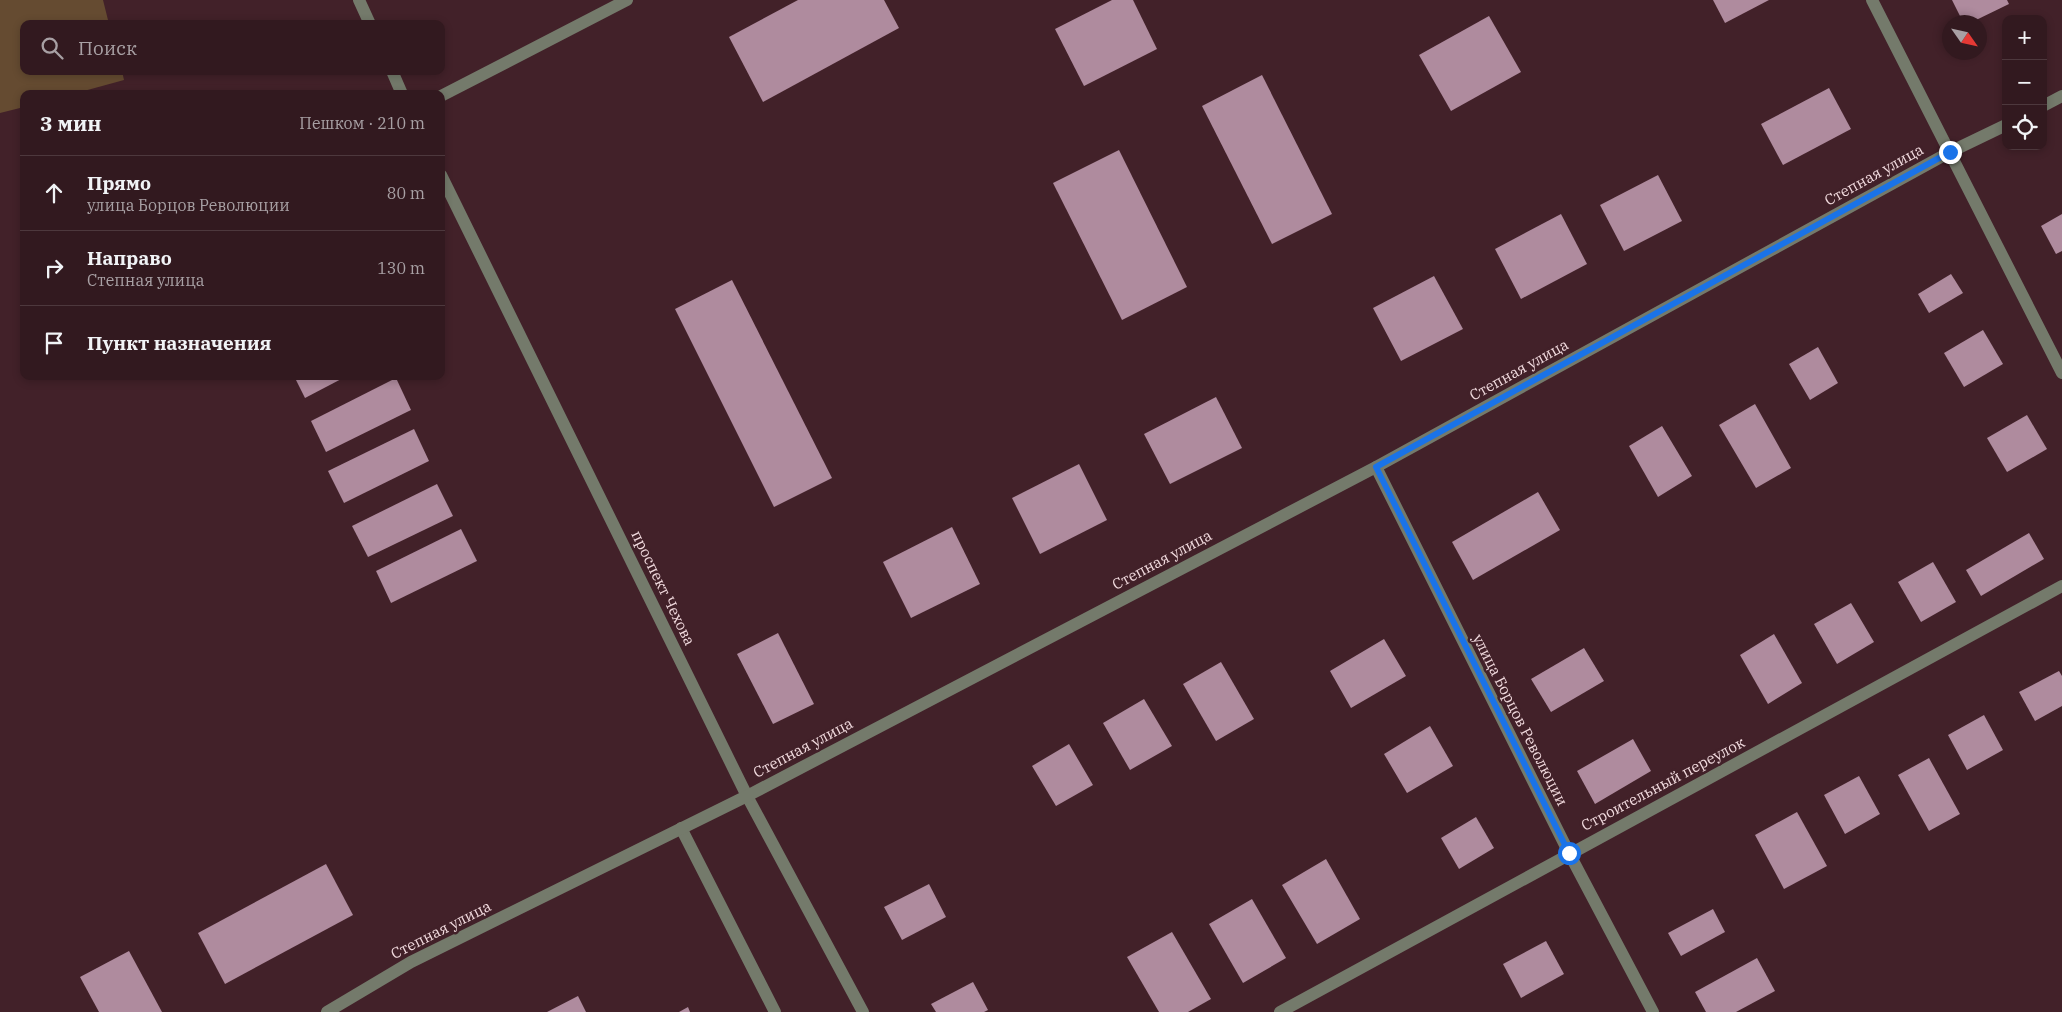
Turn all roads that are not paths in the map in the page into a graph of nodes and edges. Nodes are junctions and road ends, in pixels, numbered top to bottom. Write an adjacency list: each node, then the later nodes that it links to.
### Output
1 (360, 0): 4 (street)
2 (627, 0): 7 (street)
3 (1872, 0): 11 (street)
4 (368, 20)
5 (394, 75): 6 (street)
6 (400, 90)
7 (445, 94)
8 (2062, 96): 9 (street)
9 (2045, 105)
10 (2002, 126): 11 (street, Степная улица)
11 (1950, 152): 13 (street); 14 (street, Степная улица)
12 (445, 183): 16 (street, проспект Чехова)
13 (2062, 373)
14 (1376, 467): 16 (street, Степная улица); 18 (street, улица Борцов Революции)
15 (2062, 586): 18 (street, Строительный переулок)
16 (747, 796): 17 (street, Степная улица); 21 (street, проспект Чехова)
17 (681, 828): 19 (street, Степная улица); 20 (street)
18 (1569, 853): 22 (street, Строительный переулок); 23 (street, улица Борцов Революции)
19 (327, 1012)
20 (775, 1012)
21 (863, 1012)
22 (1280, 1012)
23 (1653, 1012)

